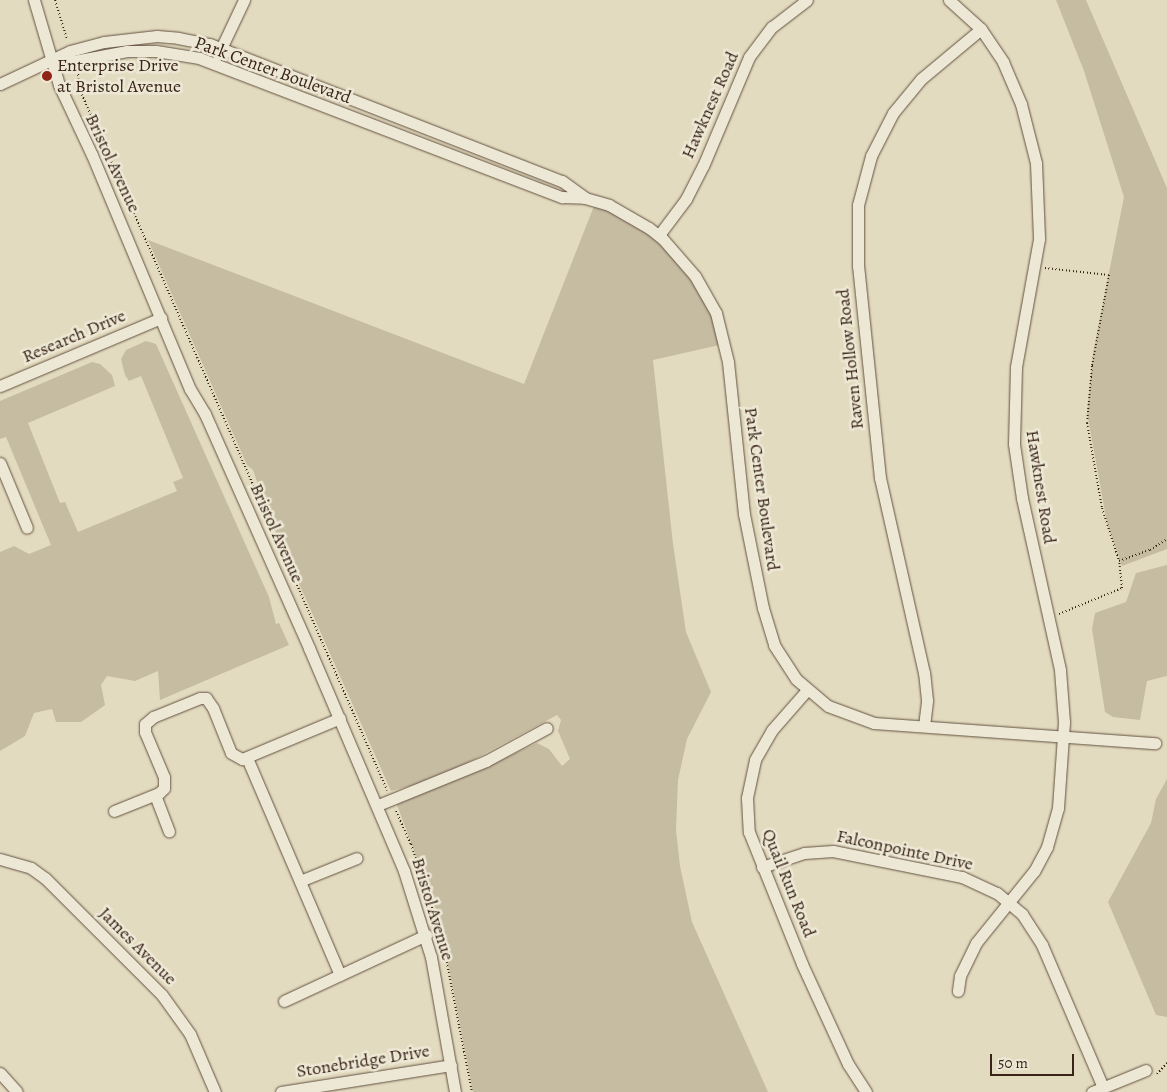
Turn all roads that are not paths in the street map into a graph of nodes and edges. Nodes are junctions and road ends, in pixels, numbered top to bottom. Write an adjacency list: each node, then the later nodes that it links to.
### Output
1 (34, 0): 7 (street, Bristol Avenue)
2 (244, 0): 6 (street)
3 (806, 0): 11 (street, Hawknest Road)
4 (949, 0): 5 (street, Hawknest Road)
5 (981, 29): 18 (street, Raven Hollow Road); 20 (street, Hawknest Road)
6 (220, 49): 7 (street, Park Center Boulevard); 8 (street); 10 (street, Park Center Boulevard)
7 (53, 61): 8 (street, Park Center Boulevard); 9 (street); 12 (street, Bristol Avenue)
8 (216, 63): 10 (street, Park Center Boulevard)
9 (0, 84)
10 (585, 198): 11 (street, Park Center Boulevard)
11 (659, 235): 16 (street, Park Center Boulevard)
12 (161, 318): 13 (street, Research Drive); 17 (street, Bristol Avenue)
13 (0, 386)
14 (0, 463): 15 (street)
15 (27, 528)
16 (807, 690): 18 (street, Park Center Boulevard); 29 (street, Quail Run Road)
17 (340, 718): 22 (street); 24 (street, Bristol Avenue)
18 (924, 726): 20 (street, Park Center Boulevard)
19 (548, 728): 24 (street)
20 (1063, 736): 21 (street, Park Center Boulevard); 31 (street, Hawknest Road)
21 (1155, 743)
22 (247, 758): 23 (street); 30 (street)
23 (155, 795): 25 (street); 26 (street)
24 (378, 805): 32 (street, Bristol Avenue)
25 (114, 810)
26 (169, 831)
27 (357, 858): 30 (street)
28 (0, 859): 42 (street, James Avenue)
29 (762, 867): 31 (street, Falconpointe Drive); 45 (street, Quail Run Road)
30 (300, 881): 33 (street)
31 (1010, 902): 34 (street, Hawknest Road); 39 (street, Falconpointe Drive)
32 (426, 935): 33 (street); 36 (street, Bristol Avenue)
33 (340, 975): 35 (street)
34 (958, 991)
35 (284, 1001)
36 (451, 1065): 40 (street, Stonebridge Drive); 44 (street, Bristol Avenue)
37 (1146, 1070): 39 (street)
38 (0, 1073): 41 (street)
39 (1103, 1087): 46 (street)
40 (296, 1090): 43 (street, Stonebridge Drive)
41 (17, 1092)
42 (215, 1092)
43 (281, 1092)
44 (455, 1092)
45 (866, 1092)
46 (1092, 1092)

